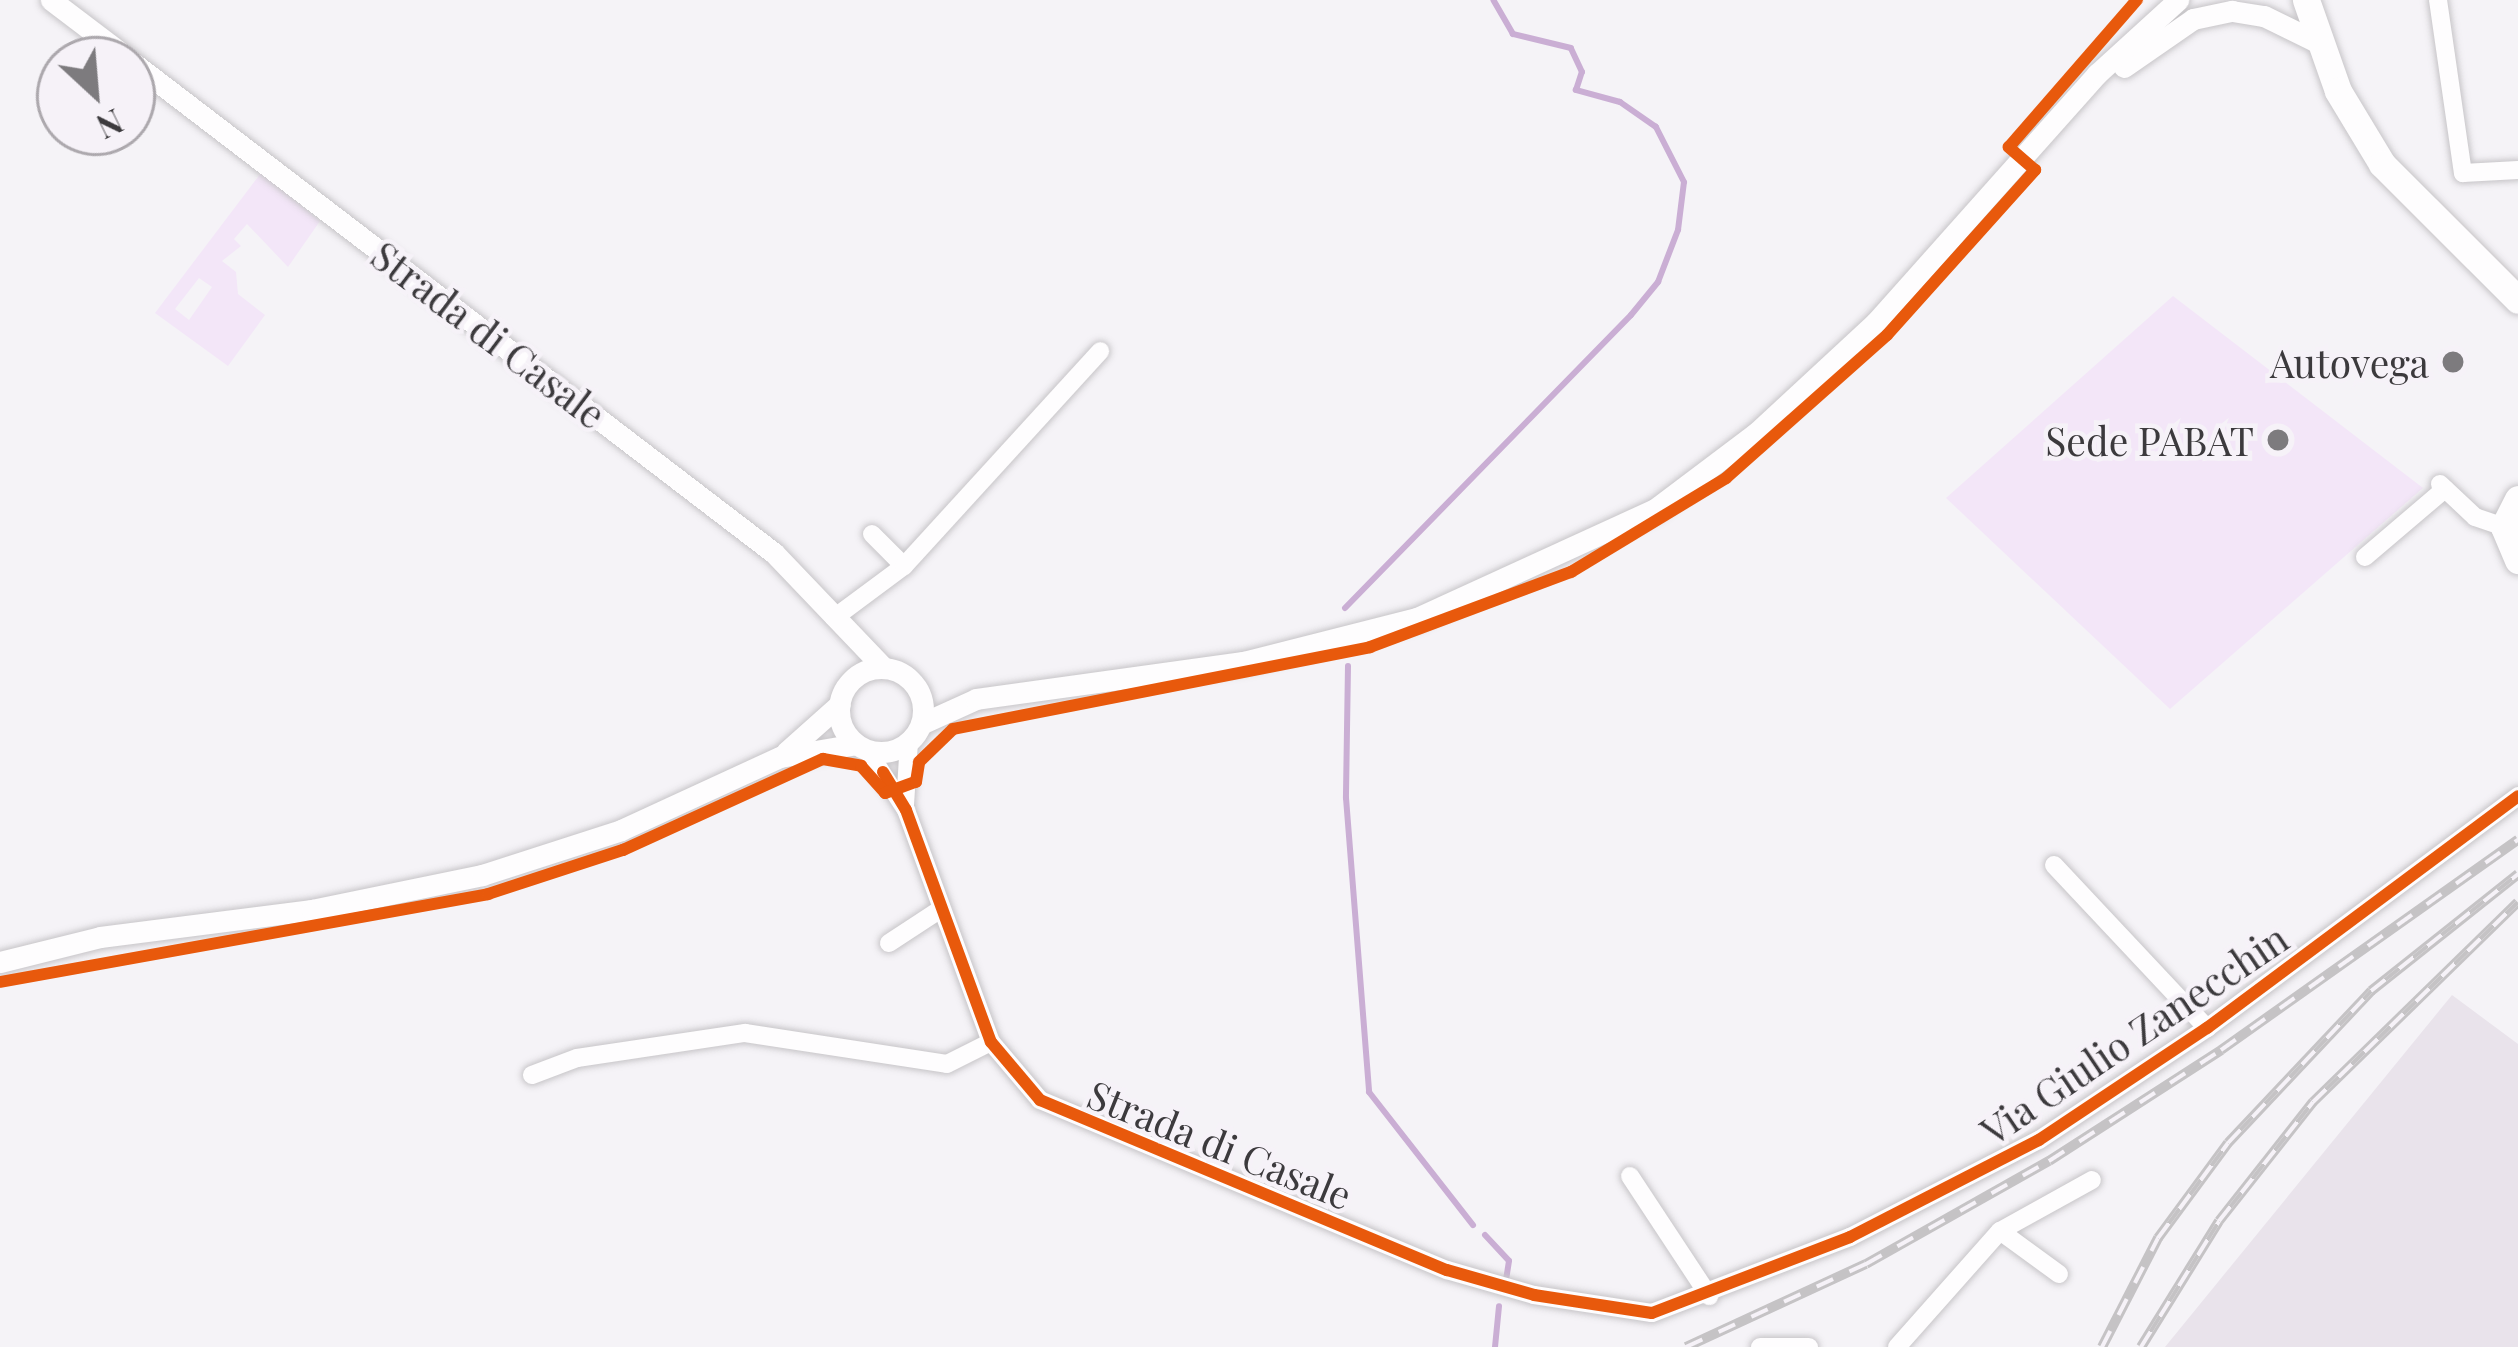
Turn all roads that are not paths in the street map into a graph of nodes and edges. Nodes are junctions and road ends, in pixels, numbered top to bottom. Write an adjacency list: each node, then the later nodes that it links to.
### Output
1 (51, 0): 7 (street, Strada di Casale)
2 (2178, 0): 10 (street)
3 (2255, 0): 6 (street)
4 (2306, 0): 8 (main road)
5 (2438, 0): 11 (street)
6 (2232, 11): 8 (street); 10 (street)
7 (98, 36)
8 (2318, 41): 12 (main road)
9 (156, 80): 20 (street, Strada di Casale)
10 (2071, 107): 24 (street)
11 (2518, 170)
12 (2518, 300)
13 (1100, 351): 19 (street)
14 (2518, 499): 15 (main road)
15 (2504, 527): 17 (street); 18 (main road)
16 (872, 534): 19 (street)
17 (2365, 557)
18 (2518, 560)
19 (904, 566): 20 (street)
20 (837, 623): 21 (street, Strada di Casale); 23 (street)
21 (884, 668): 22 (street); 23 (street)
22 (914, 684): 24 (street); 25 (street)
23 (842, 697): 26 (street); 27 (street)
24 (976, 699): 25 (street)
25 (915, 733): 26 (street); 29 (street, Strada di Casale)
26 (862, 747): 27 (street); 29 (street, Strada di Casale)
27 (780, 757): 33 (street)
28 (2518, 796): 34 (street, Via Giulio Zanecchin)
29 (906, 809): 31 (street, Strada di Casale)
30 (2054, 865): 34 (street)
31 (941, 909): 32 (street); 35 (street, Strada di Casale)
32 (889, 943)
33 (0, 962)
34 (2207, 1028): 41 (street, Via Giulio Zanecchin)
35 (991, 1042): 36 (street); 42 (street, Strada di Casale)
36 (532, 1076)
37 (1630, 1176): 42 (street)
38 (2092, 1180): 39 (street)
39 (2000, 1231): 40 (street); 45 (street)
40 (2059, 1274)
41 (1757, 1277): 42 (street, Strada di Casale)
42 (1709, 1296)
43 (1760, 1347): 44 (street)
44 (1809, 1347)
45 (1897, 1347)

